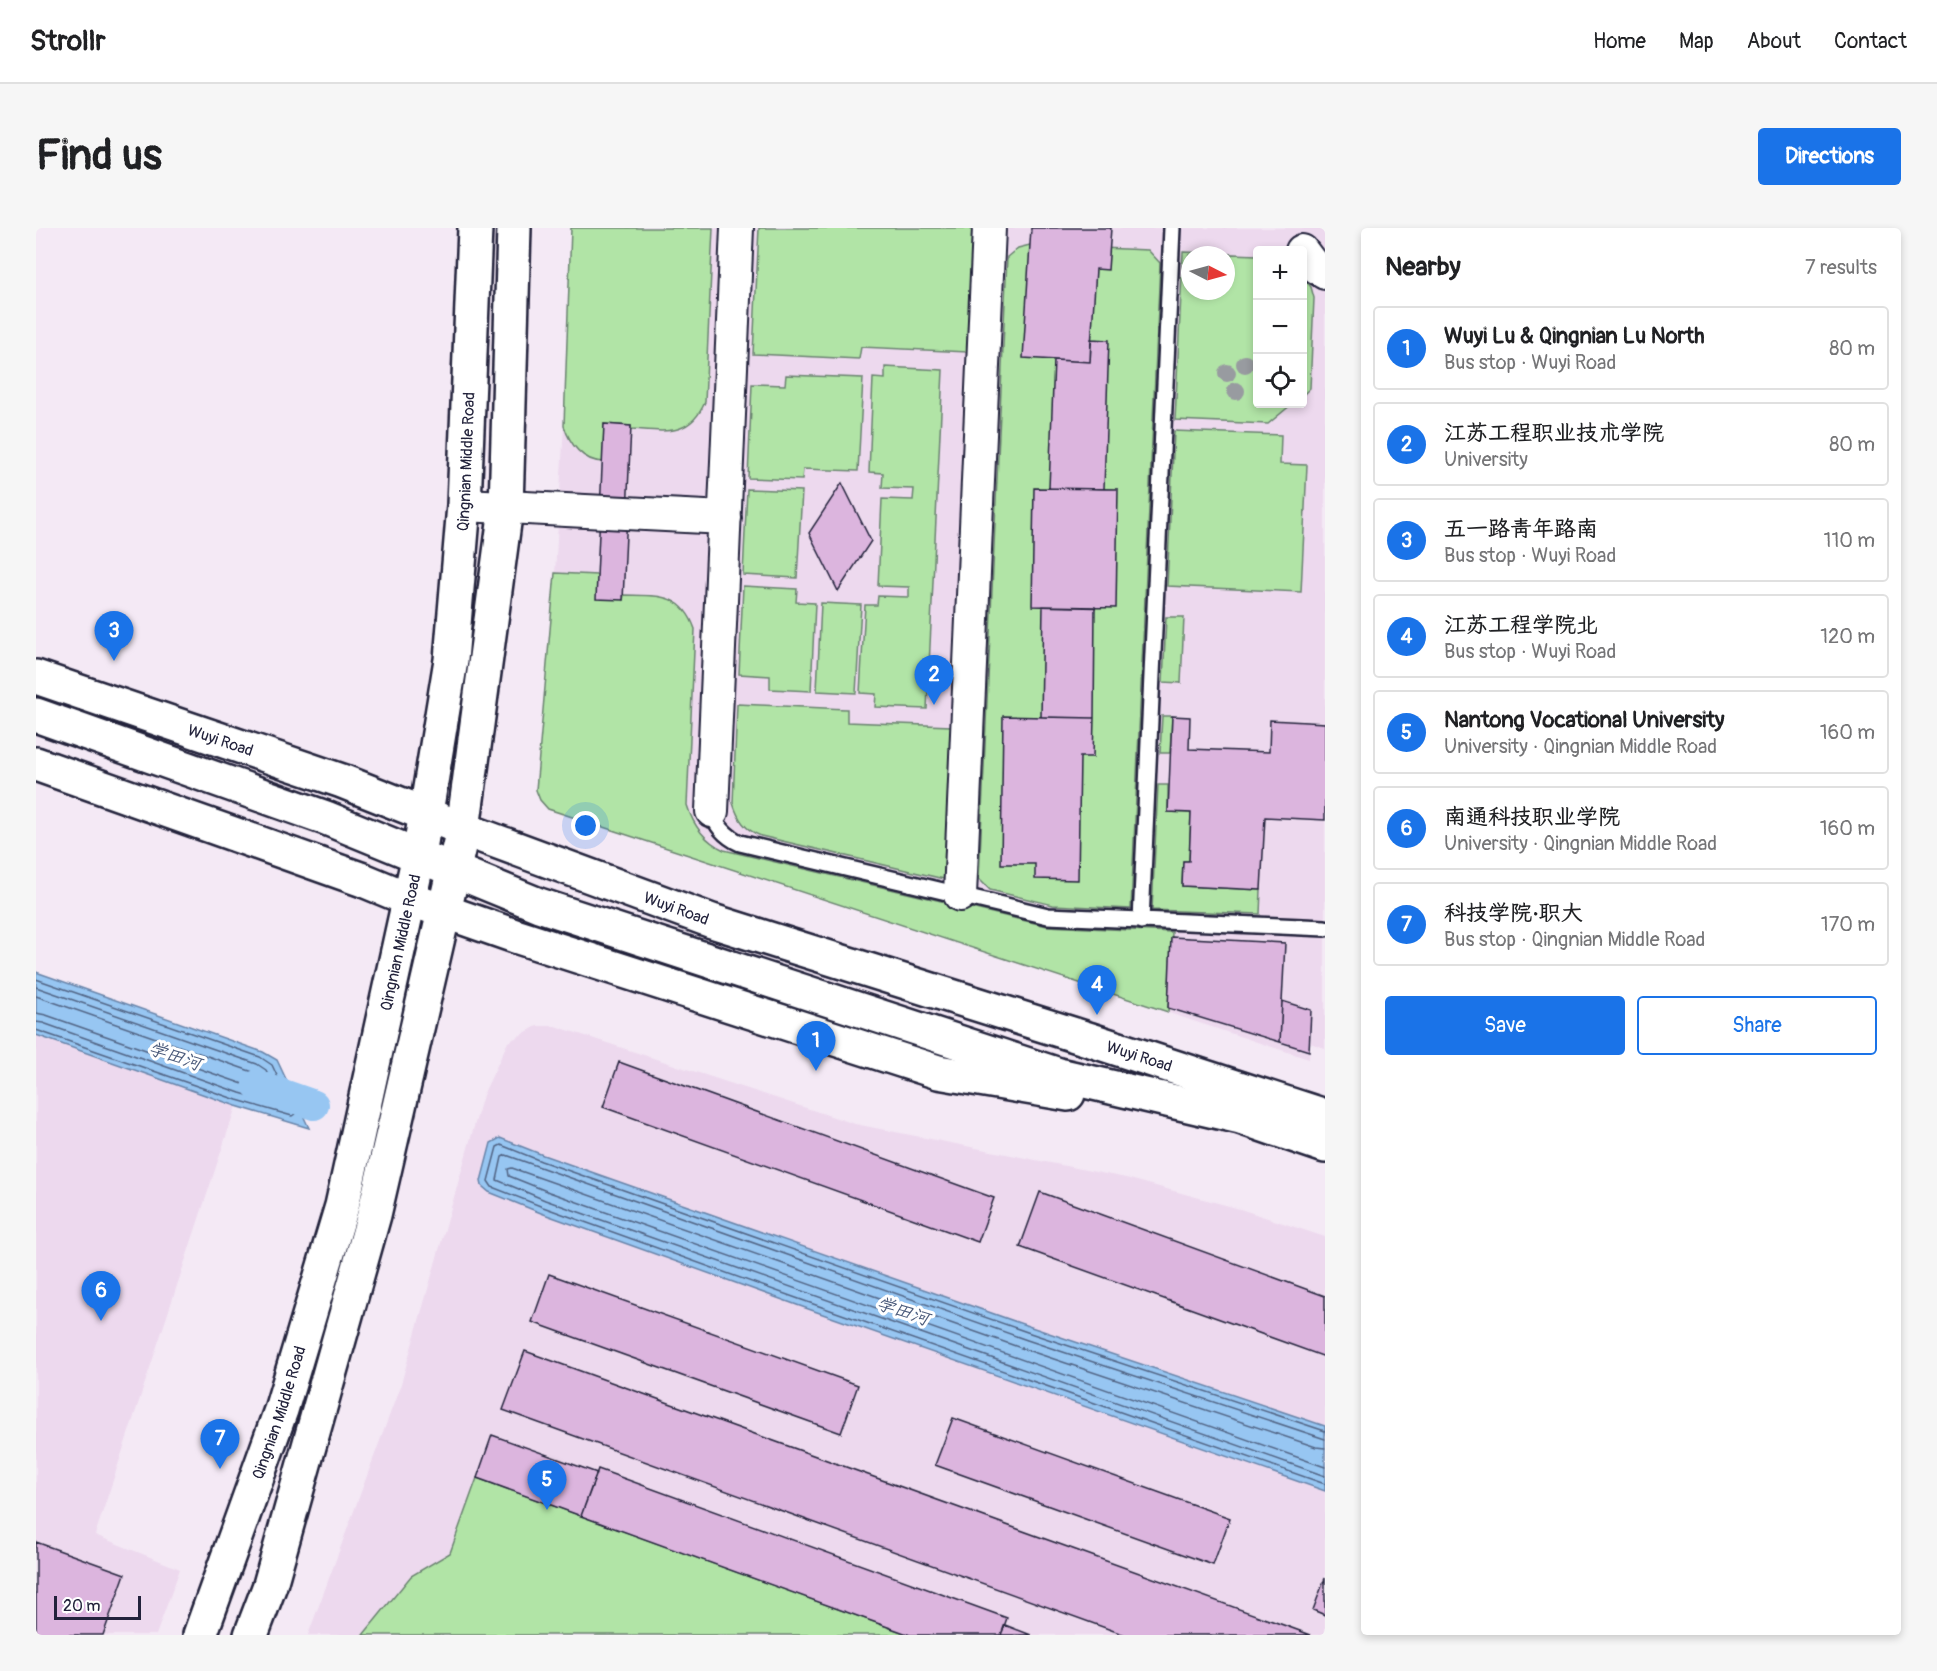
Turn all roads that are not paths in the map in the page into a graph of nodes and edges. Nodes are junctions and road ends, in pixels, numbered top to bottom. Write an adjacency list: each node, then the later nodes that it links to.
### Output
1 (475, 228): 10 (main road, Qingnian Middle Road)
2 (514, 228): 11 (main road)
3 (737, 228): 12 (street)
4 (989, 228): 21 (street)
5 (1172, 228): 24 (lane)
6 (1293, 228): 7 (street)
7 (1299, 246)
8 (1307, 257): 9 (street)
9 (1325, 273)
10 (464, 505): 11 (street); 17 (main road, Qingnian Middle Road)
11 (506, 508): 12 (street); 18 (main road)
12 (724, 518): 16 (street)
13 (36, 677): 17 (main road, Wuyi Road)
14 (36, 715): 19 (main road, Wuyi Road)
15 (36, 764): 22 (main road)
16 (712, 811): 21 (lane)
17 (427, 814): 18 (main road, Wuyi Road); 19 (main road, Qingnian Middle Road)
18 (464, 829): 20 (main road); 26 (main road, Wuyi Road)
19 (419, 855): 20 (main road, Wuyi Road); 22 (main road, Qingnian Middle Road)
20 (455, 870): 23 (main road); 27 (main road, Wuyi Road)
21 (960, 895): 24 (lane)
22 (409, 899): 23 (main road); 29 (main road, Qingnian Middle Road)
23 (446, 911): 27 (main road); 30 (main road)
24 (1141, 921): 25 (lane)
25 (1325, 928)
26 (1325, 1116)
27 (1240, 1117): 28 (main road, Wuyi Road)
28 (1325, 1146)
29 (200, 1635)
30 (251, 1635)

